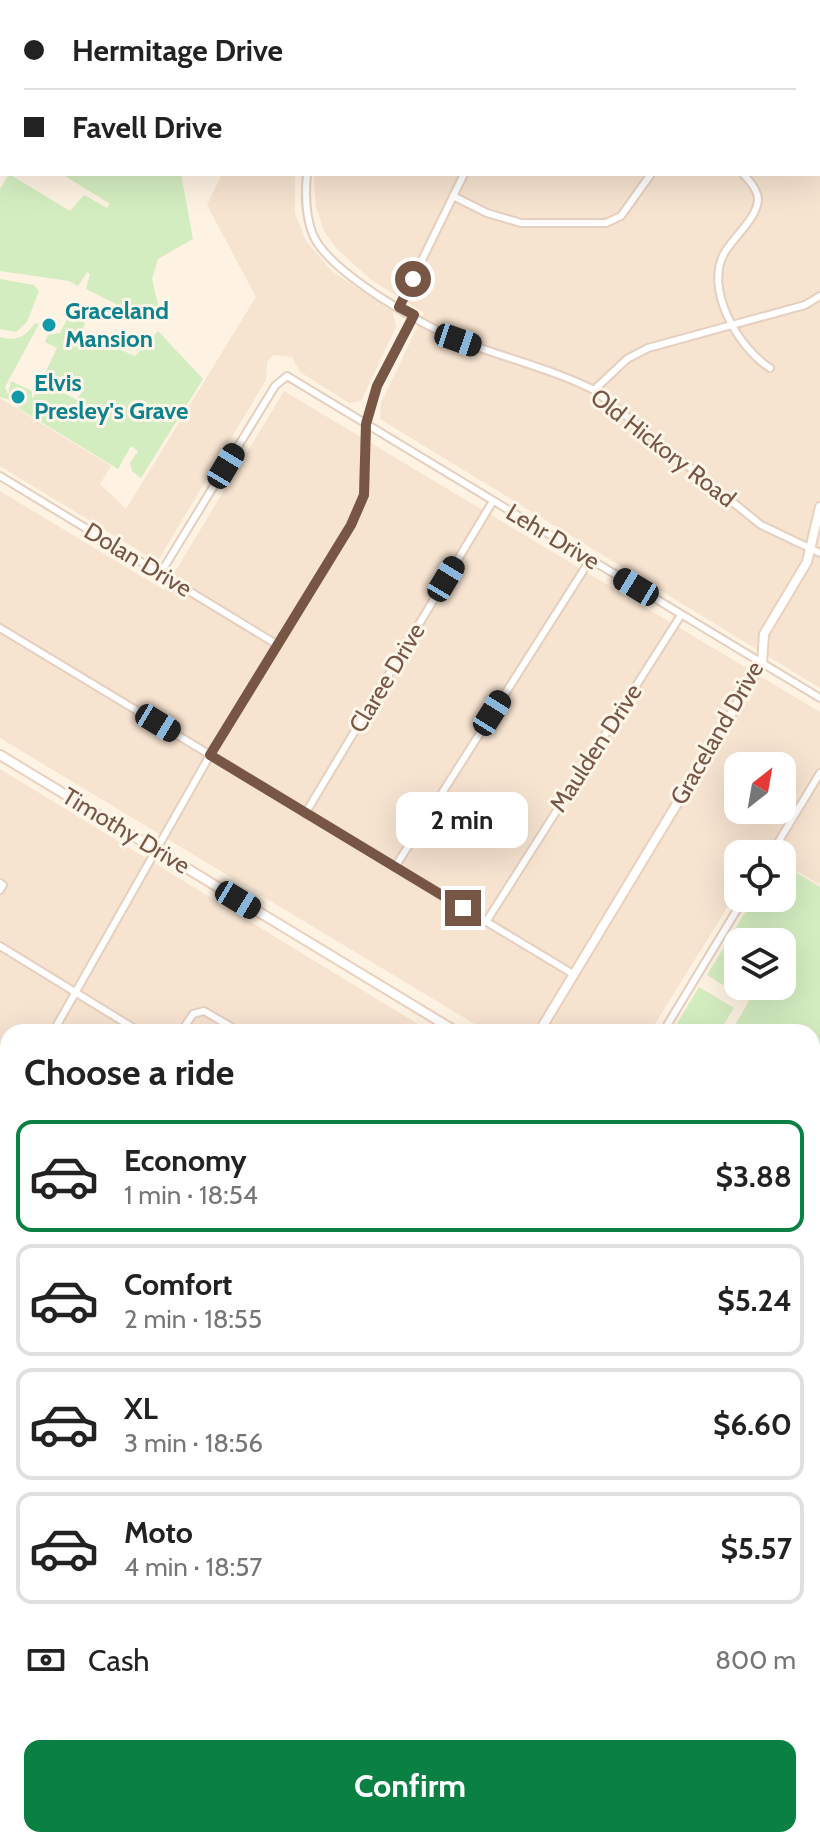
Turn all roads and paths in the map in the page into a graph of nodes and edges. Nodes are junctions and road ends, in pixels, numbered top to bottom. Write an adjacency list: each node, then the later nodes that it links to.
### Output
1 (307, 176): 7 (street, Old Hickory Road)
2 (463, 176): 5 (street)
3 (650, 176): 5 (street)
4 (745, 176): 9 (street)
5 (453, 196): 7 (street)
6 (820, 296): 9 (street)
7 (399, 307): 8 (street, Old Hickory Road)
8 (414, 315): 11 (street, Old Hickory Road); 12 (street)
9 (732, 323): 10 (street); 11 (street)
10 (770, 368)
11 (594, 390): 16 (street, Old Hickory Road)
12 (366, 424): 14 (street, Lehr Drive); 19 (street, Lehr Drive); 22 (street)
13 (0, 476): 19 (street, Dolan Drive)
14 (493, 501): 18 (street, Lehr Drive); 28 (street, Claree Drive)
15 (820, 507): 16 (street, Graceland Drive)
16 (809, 547): 17 (street, Old Hickory Road); 23 (street, Graceland Drive)
17 (820, 553)
18 (590, 560): 20 (street, Lehr Drive); 31 (street)
19 (160, 574): 22 (street, Dolan Drive)
20 (681, 615): 23 (street, Lehr Drive); 35 (street, Maulden Drive)
21 (0, 628): 26 (street)
22 (276, 644): 26 (street)
23 (762, 663): 24 (street, Lehr Drive); 37 (street, Graceland Drive)
24 (820, 698)
25 (0, 755): 30 (street, Timothy Drive)
26 (210, 755): 28 (street); 30 (street)
27 (820, 773): 29 (street)
28 (305, 814): 31 (street)
29 (779, 840)
30 (156, 850): 38 (street); 43 (street, Timothy Drive)
31 (395, 867): 35 (street)
32 (0, 883): 33 (street)
33 (0, 890)
34 (736, 912): 45 (street)
35 (486, 922): 37 (street)
36 (0, 946): 38 (street)
37 (573, 974): 44 (street, Graceland Drive)
38 (74, 991): 39 (street); 40 (street)
39 (57, 1024)
40 (127, 1024)
41 (186, 1024): 42 (street)
42 (226, 1024)
43 (444, 1024)
44 (544, 1024)
45 (668, 1024)

